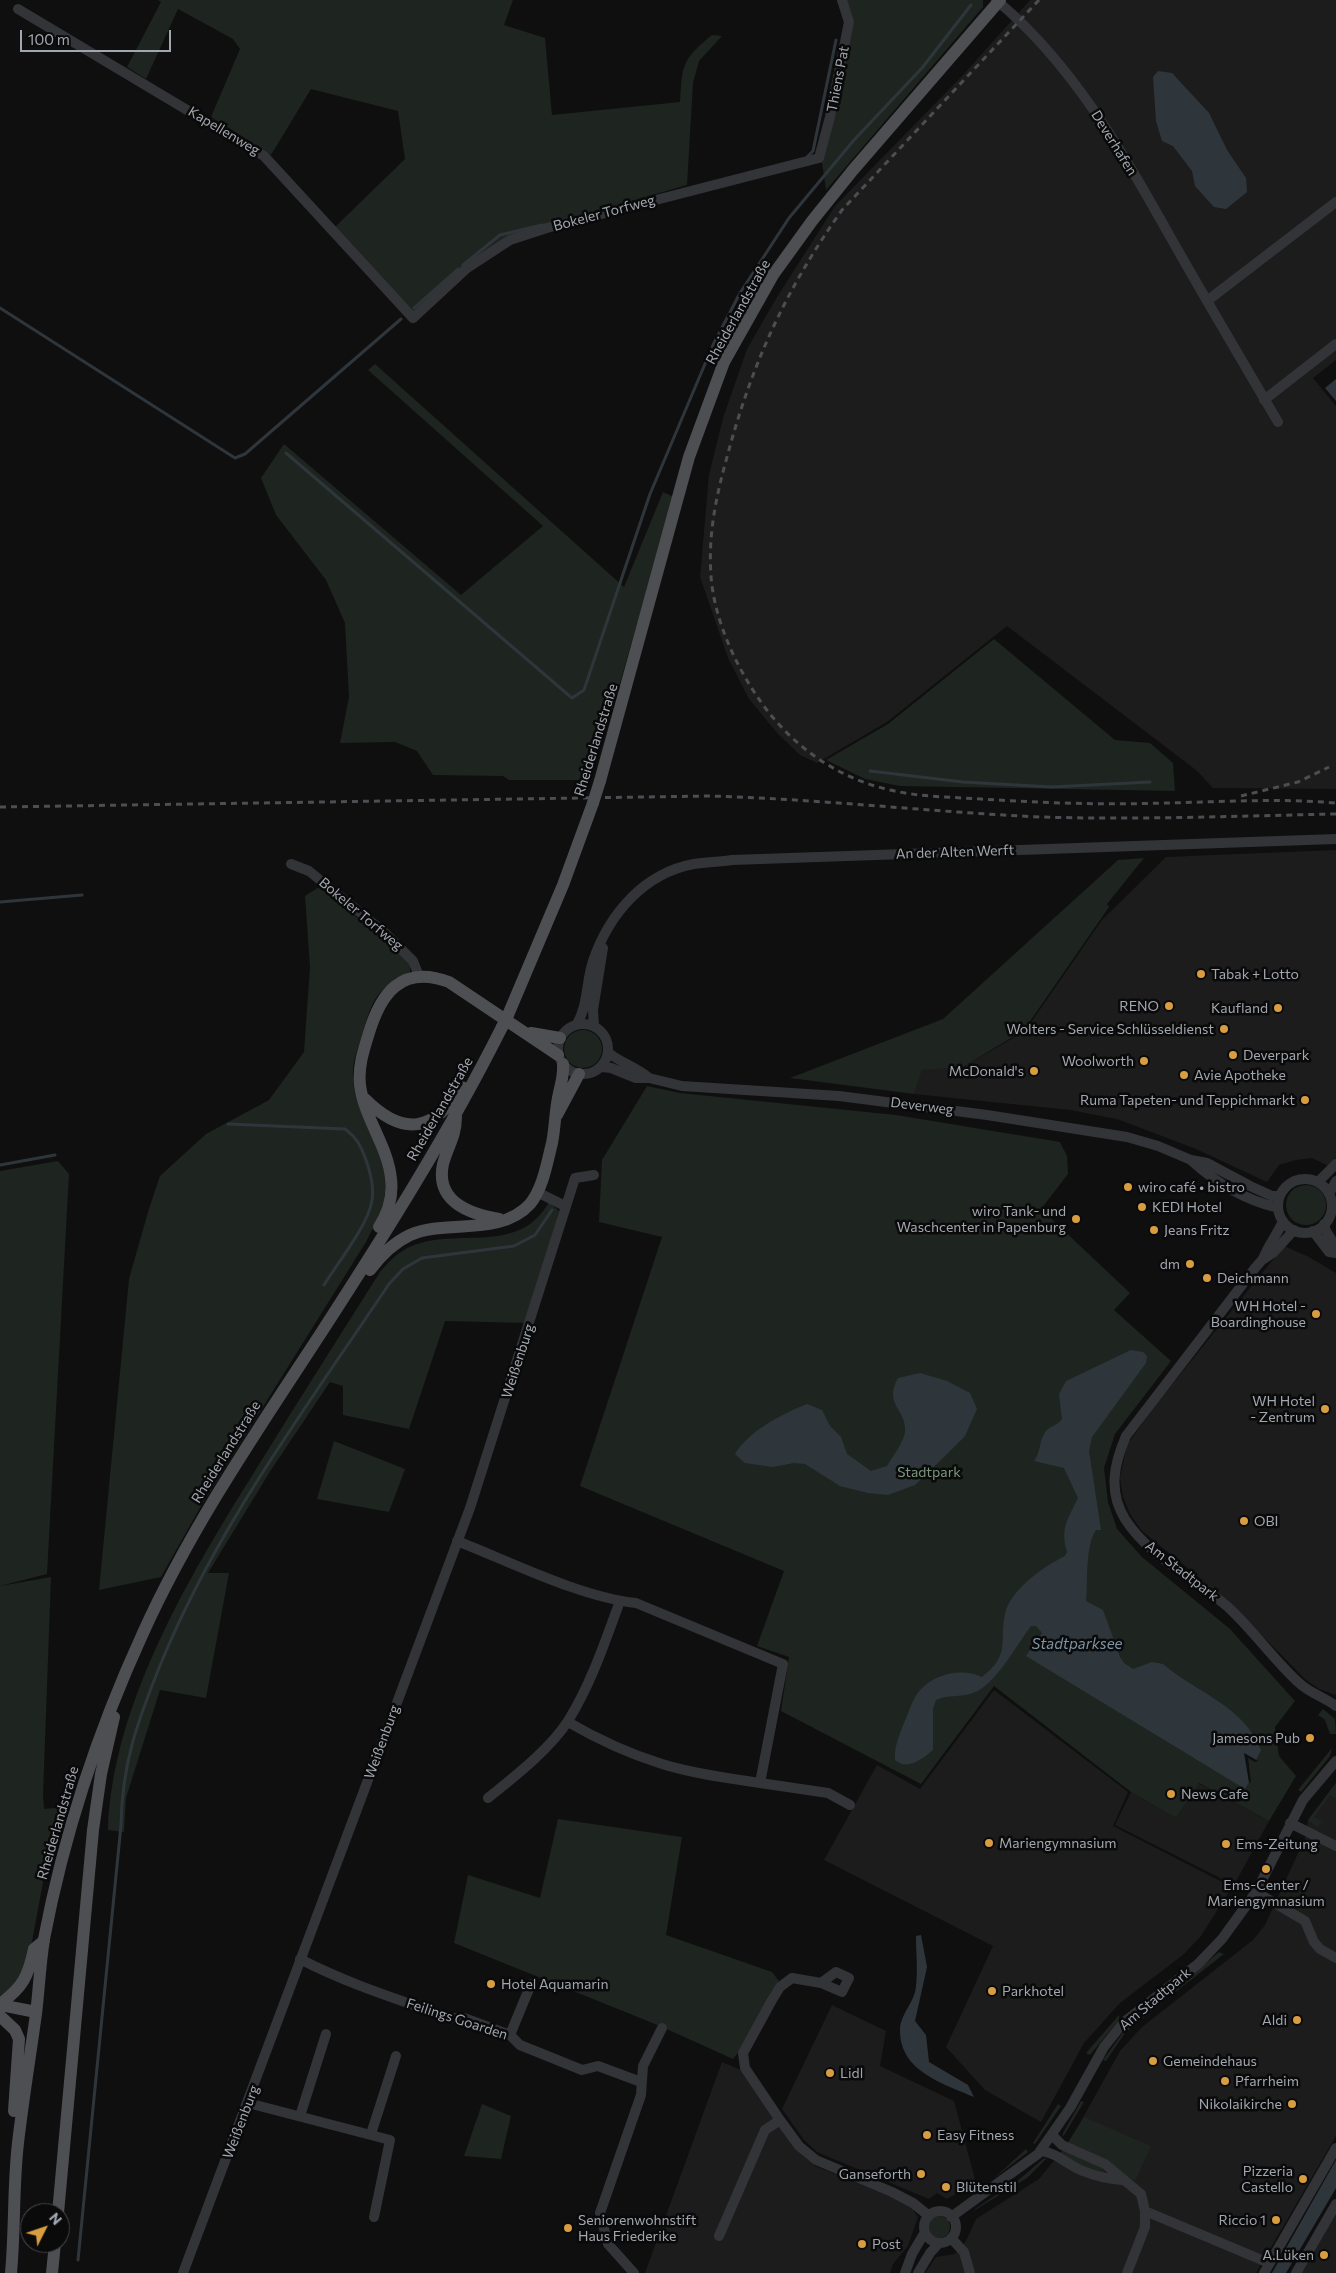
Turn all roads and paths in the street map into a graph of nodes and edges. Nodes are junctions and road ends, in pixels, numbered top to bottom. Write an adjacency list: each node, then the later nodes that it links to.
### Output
1 (842, 0): 4 (street, Thiens Pat)
2 (998, 1): 6 (street, Deverhafen); 22 (main road, Rheiderlandstraße, bridge)
3 (18, 10): 7 (street, Kapellenweg)
4 (820, 158): 7 (street, Bokeler Torfweg)
5 (1336, 202): 6 (street)
6 (1207, 301): 9 (street, Deverhafen)
7 (414, 318)
8 (1336, 344): 9 (street)
9 (1264, 400): 10 (street, Deverhafen)
10 (1278, 422)
11 (1336, 839): 13 (street, An der Alten Werft)
12 (291, 864): 14 (street, Bokeler Torfweg)
13 (604, 936): 15 (street, An der Alten Werft); 16 (street, An der Alten Werft)
14 (419, 976): 17 (main road); 25 (main road)
15 (577, 1024): 16 (street); 18 (street)
16 (594, 1026): 19 (street)
17 (524, 1032): 18 (main road); 20 (main road)
18 (560, 1038): 20 (street)
19 (609, 1053): 21 (street); 24 (street, Deverweg)
20 (560, 1060): 23 (street); 27 (main road)
21 (602, 1067): 23 (street); 24 (street, Deverweg)
22 (479, 1072): 25 (main road); 26 (main road, Rheiderlandstraße)
23 (579, 1074): 27 (main road)
24 (649, 1078): 28 (street, Deverweg)
25 (363, 1097): 45 (main road)
26 (456, 1115): 38 (main road); 45 (main road, Rheiderlandstraße)
27 (557, 1115): 33 (main road)
28 (1191, 1160): 35 (street, Deverweg); 37 (street, Deverweg)
29 (1336, 1164): 32 (street)
30 (594, 1175): 36 (street, Weißenburg)
31 (1336, 1181): 34 (street)
32 (1318, 1182): 34 (street); 35 (street)
33 (537, 1192): 36 (street); 38 (main road)
34 (1329, 1194): 40 (street)
35 (1279, 1196): 37 (street)
36 (565, 1206): 48 (street, Weißenburg)
37 (1278, 1208): 39 (street)
38 (501, 1220): 47 (main road)
39 (1283, 1221): 41 (street); 46 (street, Am Stadtpark)
40 (1324, 1224): 42 (street); 43 (street)
41 (1294, 1230): 42 (street); 46 (street, Am Stadtpark)
42 (1313, 1231): 44 (street)
43 (1336, 1247)
44 (1336, 1253)
45 (372, 1254): 47 (main road, Rheiderlandstraße)
46 (1262, 1260): 51 (street, Am Stadtpark)
47 (354, 1282): 50 (main road, Rheiderlandstraße)
48 (457, 1541): 49 (street); 62 (street, Weißenburg)
49 (620, 1601): 52 (street); 54 (street)
50 (116, 1699): 60 (main road, Rheiderlandstraße); 82 (main road)
51 (1336, 1706)
52 (568, 1722): 54 (street); 55 (street)
53 (1336, 1761): 57 (street, Am Stadtpark)
54 (760, 1783): 56 (street)
55 (488, 1798)
56 (850, 1805)
57 (1290, 1823): 58 (street); 59 (street, Am Stadtpark)
58 (1336, 1846)
59 (1256, 1892): 61 (street); 77 (street, Am Stadtpark)
60 (44, 1941): 65 (main road); 66 (main road, Rheiderlandstraße)
61 (1336, 1958)
62 (300, 1959): 70 (street, Feilings Goarden); 73 (street, Weißenburg)
63 (821, 1983): 75 (street)
64 (531, 1984): 70 (street)
65 (0, 2005): 66 (main road)
66 (36, 2012): 78 (main road, Rheiderlandstraße)
67 (0, 2016): 78 (main road)
68 (662, 2028): 72 (street)
69 (326, 2034): 74 (street)
70 (510, 2034): 72 (street, Feilings Goarden)
71 (396, 2056): 76 (street)
72 (641, 2082): 97 (street)
73 (248, 2102): 74 (street); 96 (street, Weißenburg)
74 (300, 2116): 76 (street)
75 (780, 2120): 85 (street); 89 (street)
76 (372, 2134): 87 (street)
77 (1052, 2135): 80 (street, Am Stadtpark); 81 (street)
78 (18, 2146): 94 (main road, Rheiderlandstraße)
79 (1336, 2148): 93 (street)
80 (1040, 2151): 81 (street); 86 (street, Am Stadtpark)
81 (1122, 2180): 84 (street)
82 (59, 2203)
83 (1336, 2204): 103 (street)
84 (1145, 2211): 93 (street); 101 (street)
85 (929, 2216): 86 (street); 88 (street)
86 (951, 2216): 90 (street)
87 (374, 2217)
88 (925, 2232): 91 (street); 98 (street)
89 (719, 2236)
90 (951, 2238): 91 (street); 100 (street)
91 (939, 2243): 99 (street)
92 (54, 2253): 95 (main road)
93 (1269, 2263): 102 (street)
94 (11, 2273)
95 (52, 2273)
96 (182, 2273)
97 (634, 2273)
98 (905, 2273)
99 (918, 2273)
100 (970, 2273)
101 (1127, 2273)
102 (1264, 2273)
103 (1296, 2273)

